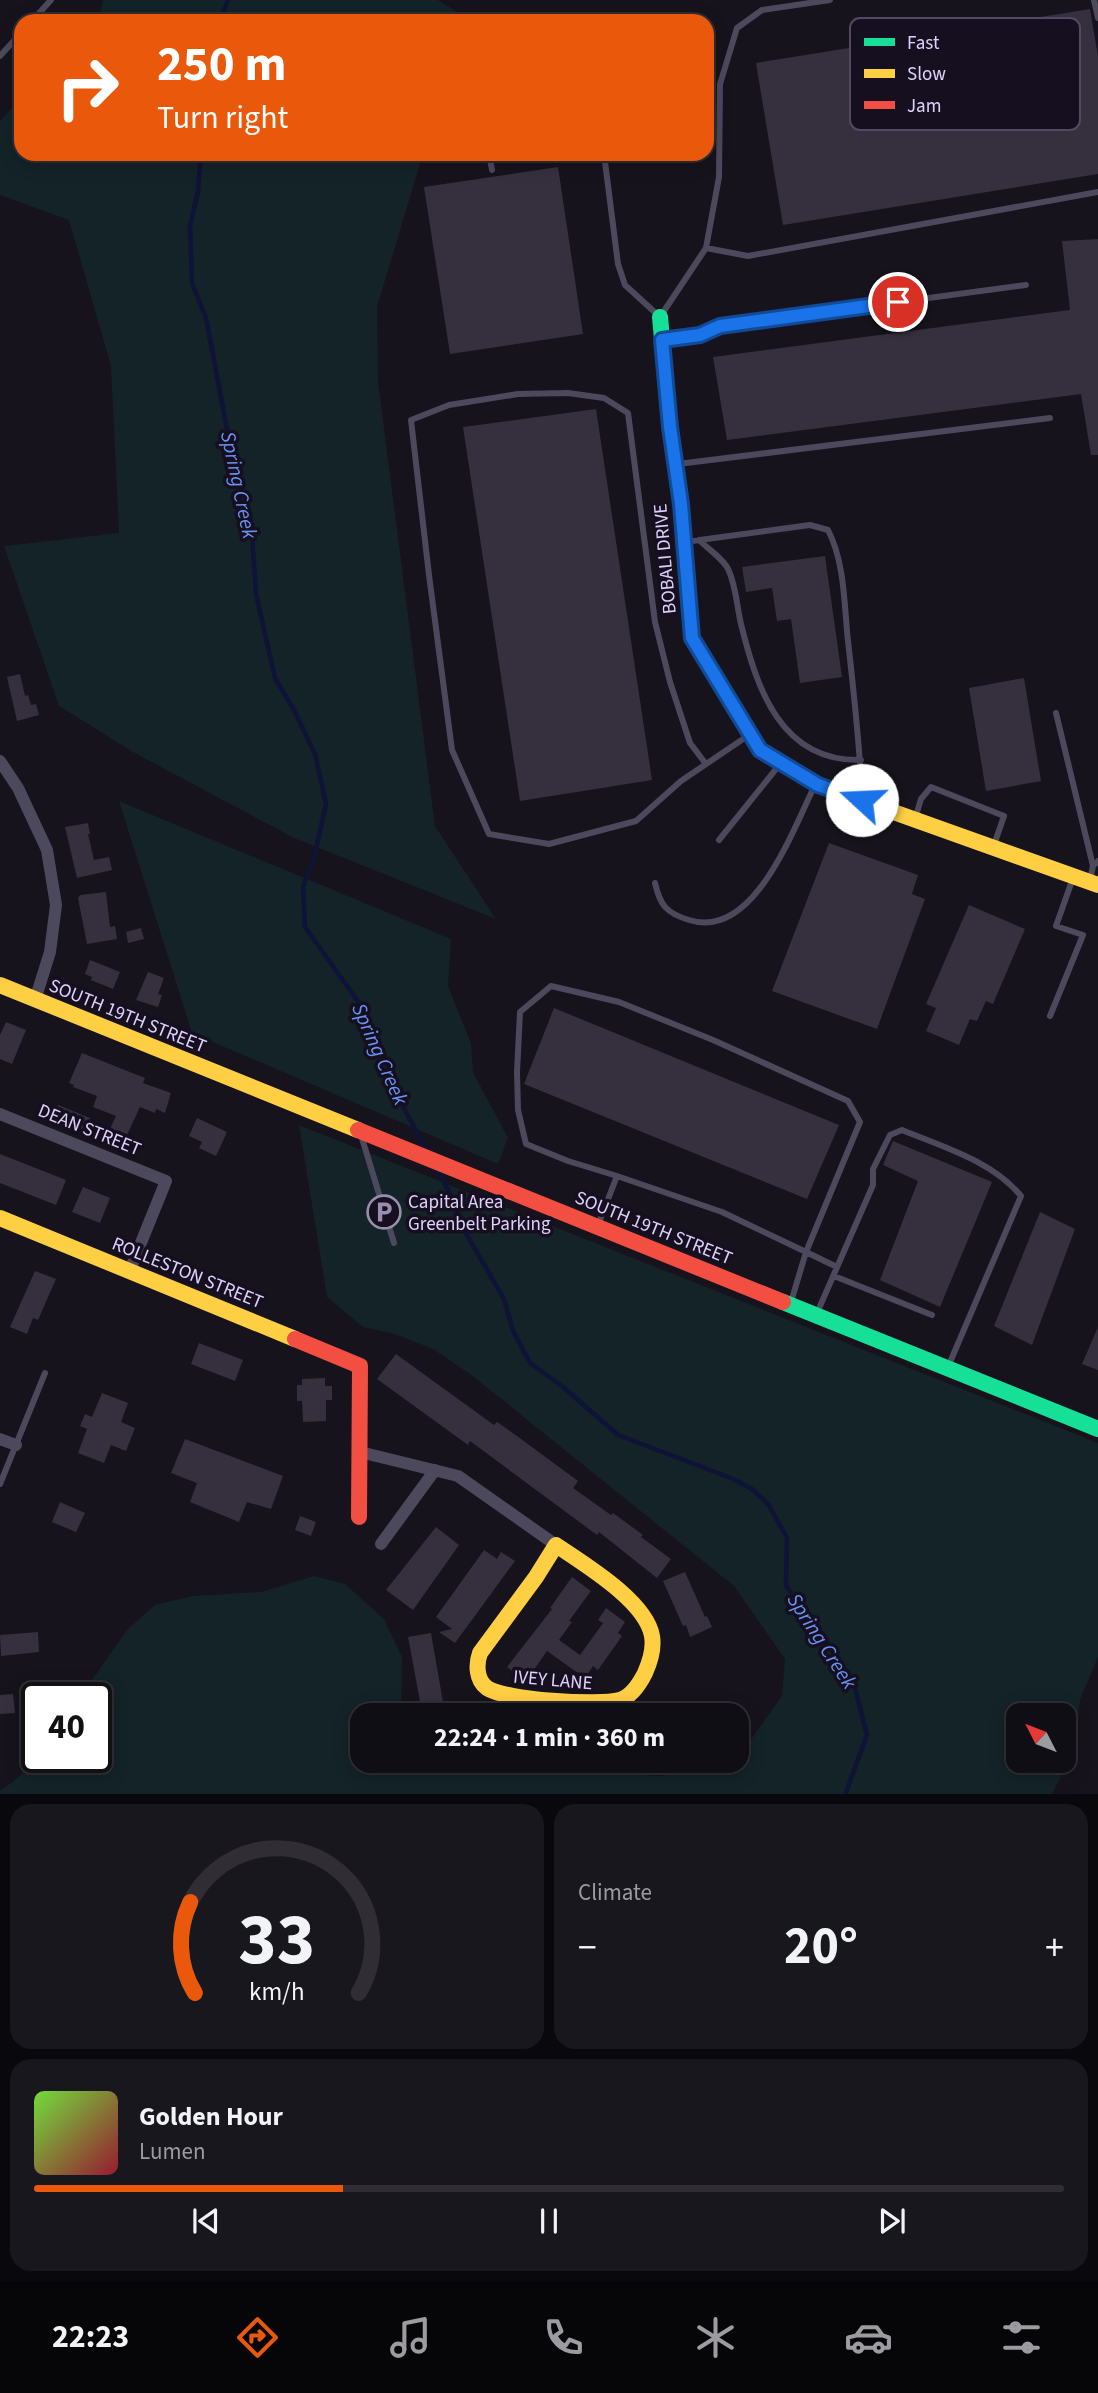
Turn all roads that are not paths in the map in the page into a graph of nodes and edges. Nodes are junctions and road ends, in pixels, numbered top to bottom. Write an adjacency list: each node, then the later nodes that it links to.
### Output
1 (51, 0): 4 (lane)
2 (830, 0): 12 (lane)
3 (1094, 0): 5 (lane)
4 (38, 14)
5 (1098, 18)
6 (14, 41): 7 (lane)
7 (0, 56)
8 (490, 161): 10 (lane)
9 (605, 161): 14 (lane)
10 (492, 170)
11 (1098, 192): 12 (lane)
12 (706, 248): 14 (lane)
13 (1026, 285): 15 (lane)
14 (660, 317): 15 (street, BOBALI DRIVE)
15 (662, 340): 17 (street, BOBALI DRIVE)
16 (1050, 418): 17 (lane)
17 (676, 464): 18 (street, BOBALI DRIVE)
18 (692, 541): 20 (street, BOBALI DRIVE); 21 (lane); 21 (lane)
19 (1056, 713): 30 (lane)
20 (750, 734): 23 (street, BOBALI DRIVE); 24 (lane)
21 (861, 760): 26 (lane)
22 (0, 761): 34 (street)
23 (781, 762): 25 (street, BOBALI DRIVE); 28 (lane)
24 (706, 764): 24 (lane)
25 (816, 783): 26 (street, BOBALI DRIVE); 32 (lane)
26 (862, 800): 27 (street, BOBALI DRIVE)
27 (915, 819): 29 (street, BOBALI DRIVE); 29 (lane)
28 (719, 840)
29 (993, 847): 31 (street, BOBALI DRIVE)
30 (1095, 873): 31 (street, BOBALI DRIVE)
31 (1074, 876): 35 (lane)
32 (656, 883)
33 (0, 985): 34 (street, SOUTH 19TH STREET)
34 (35, 1000): 37 (street, SOUTH 19TH STREET)
35 (1050, 1016)
36 (0, 1114): 44 (street, DEAN STREET)
37 (359, 1130): 40 (street, SOUTH 19TH STREET); 41 (lane)
38 (617, 1176): 40 (lane); 42 (lane); 42 (lane)
39 (0, 1218): 44 (street, ROLLESTON STREET)
40 (597, 1226): 46 (street, SOUTH 19TH STREET)
41 (394, 1243)
42 (806, 1252): 43 (lane); 46 (lane)
43 (837, 1267): 45 (lane); 49 (lane)
44 (130, 1270): 54 (street, ROLLESTON STREET)
45 (834, 1276): 47 (lane); 48 (lane)
46 (790, 1305): 47 (street, SOUTH 19TH STREET)
47 (816, 1315): 49 (street, SOUTH 19TH STREET)
48 (932, 1315)
49 (948, 1368): 51 (street, SOUTH 19TH STREET)
50 (45, 1373): 53 (lane)
51 (1098, 1429)
52 (0, 1439): 53 (street)
53 (16, 1446): 56 (lane)
54 (360, 1452): 55 (street, IVEY LANE); 57 (street)
55 (435, 1470): 58 (street); 59 (street, IVEY LANE)
56 (0, 1484)
57 (359, 1517)
58 (381, 1544)
59 (556, 1545): 59 (street, IVEY LANE)

